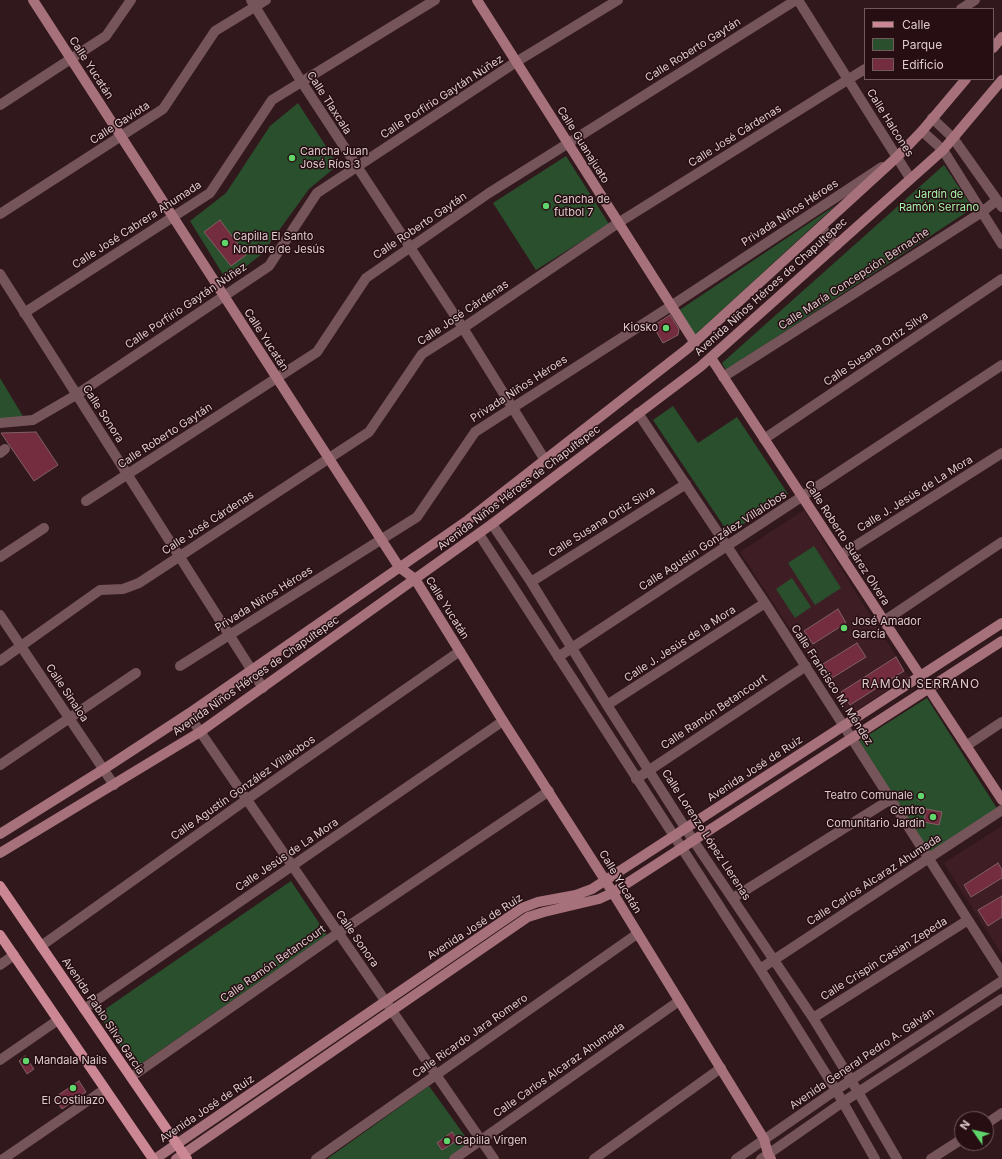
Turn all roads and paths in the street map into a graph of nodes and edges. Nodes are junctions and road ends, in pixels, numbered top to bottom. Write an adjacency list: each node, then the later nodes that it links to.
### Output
1 (33, 0): 13 (street, Calle Yucatán)
2 (131, 0): 13 (street)
3 (266, 0): 9 (street, Calle Gaviota)
4 (435, 0): 19 (street, Calle José Cabrera Ahumada)
5 (477, 0): 14 (street, Calle Guanajuato)
6 (618, 0): 14 (street, Calle Porfirio Gaytán Núñez)
7 (797, 0): 16 (street, Calle Halcones); 25 (street, Calle Roberto Gaytán)
8 (975, 0): 10 (street)
9 (254, 3): 19 (street, Calle Tlaxcala); 23 (street, Calle Gaviota)
10 (963, 8)
11 (1002, 37): 12 (street)
12 (994, 47)
13 (71, 59): 20 (street); 23 (street, Calle Yucatán)
14 (516, 62): 25 (street, Calle Guanajuato); 28 (street, Calle Porfirio Gaytán Núñez)
15 (864, 70): 16 (street, Calle José Cárdenas)
16 (848, 80): 27 (street, Calle Halcones); 34 (street, Calle José Cárdenas)
17 (965, 80): 21 (street, Avenida Niños Héroes de Chapultepec)
18 (1002, 80): 24 (street, Avenida Niños Héroes de Chapultepec)
19 (301, 81): 28 (street, Calle Tlaxcala); 33 (street, Calle José Cabrera Ahumada)
20 (0, 105)
21 (932, 118): 22 (street, Avenida Niños Héroes de Chapultepec); 24 (street)
22 (922, 131): 26 (street); 27 (street, Avenida Niños Héroes de Chapultepec)
23 (121, 136): 32 (street, Calle Gaviota); 33 (street, Calle Yucatán)
24 (953, 138): 26 (street, Avenida Niños Héroes de Chapultepec); 30 (street)
25 (568, 143): 34 (street, Calle Guanajuato); 38 (street, Calle Roberto Gaytán)
26 (943, 150): 29 (street, Avenida Niños Héroes de Chapultepec); 31 (street)
27 (897, 157): 29 (street, Calle Halcones); 35 (street, Avenida Niños Héroes de Chapultepec); 42 (street, Privada Niños Héroes)
28 (357, 167): 38 (street, Calle Tlaxcala); 41 (street, Calle Porfirio Gaytán Núñez)
29 (910, 178): 37 (street, Avenida Niños Héroes de Chapultepec)
30 (1000, 203): 31 (street, Calle María Concepción Bernache)
31 (982, 212): 36 (street); 48 (street, Calle María Concepción Bernache)
32 (0, 214)
33 (173, 217): 41 (street, Calle Yucatán); 43 (street, Calle José Cabrera Ahumada)
34 (618, 223): 42 (street, Calle Guanajuato); 44 (street, Calle José Cárdenas)
35 (821, 227): 37 (street); 45 (street, Avenida Niños Héroes de Chapultepec)
36 (1002, 244)
37 (836, 245): 46 (street, Avenida Niños Héroes de Chapultepec)
38 (409, 248): 44 (street, Calle Tlaxcala); 49 (street, Calle Roberto Gaytán)
39 (0, 274): 43 (street, Calle Sonora)
40 (1002, 279): 54 (street, Calle Susana Ortiz Silva)
41 (224, 296): 49 (street, Calle Yucatán); 50 (street, Calle Porfirio Gaytán Núñez)
42 (671, 306): 45 (street, Calle Guanajuato); 51 (street, Privada Niños Héroes)
43 (24, 313): 50 (street, Calle Sonora)
44 (463, 328): 51 (street, Calle Tlaxcala); 56 (street, Calle José Cárdenas)
45 (695, 343): 57 (street, Avenida Niños Héroes de Chapultepec)
46 (711, 358): 48 (street, Calle Roberto Suárez Olvera); 52 (street, Avenida Niños Héroes de Chapultepec)
47 (1002, 365): 60 (street, Calle Agustín González Villalobos)
48 (723, 377): 54 (street, Calle Roberto Suárez Olvera)
49 (277, 378): 56 (street, Calle Yucatán); 58 (street, Calle Roberto Gaytán)
50 (76, 395): 53 (street, Calle Porfirio Gaytán Núñez); 58 (street, Calle Sonora)
51 (511, 408): 57 (street, Calle Tlaxcala); 65 (street, Privada Niños Héroes)
52 (638, 413): 59 (street, Calle Francisco M. Méndez); 62 (street, Avenida Niños Héroes de Chapultepec)
53 (0, 423)
54 (764, 439): 60 (street, Calle Roberto Suárez Olvera)
55 (1002, 453): 68 (street, Calle J. Jesús de La Mora)
56 (329, 459): 65 (street, Calle Yucatán); 69 (street, Calle José Cárdenas)
57 (545, 460): 71 (street, Avenida Niños Héroes de Chapultepec)
58 (127, 474): 61 (street, Calle Roberto Gaytán); 69 (street, Calle Sonora)
59 (686, 484): 67 (street, Calle Francisco M. Méndez); 73 (street, Calle Susana Ortiz Silva)
60 (802, 496): 67 (street, Calle Agustín González Villalobos); 68 (street, Calle Roberto Suárez Olvera)
61 (86, 501)
62 (492, 524): 64 (street, Avenida Niños Héroes de Chapultepec); 73 (street, Calle Lorenzo López Llerenas)
63 (44, 528): 70 (street)
64 (479, 534): 72 (street, Avenida Niños Héroes de Chapultepec); 83 (street)
65 (382, 540): 71 (street, Calle Yucatán); 78 (street, Privada Niños Héroes)
66 (1002, 542): 76 (street)
67 (726, 546): 74 (street, Calle Francisco M. Méndez); 81 (street, Calle Agustín González Villalobos)
68 (841, 555): 76 (street, Calle Roberto Suárez Olvera)
69 (179, 556): 78 (street, Calle Sonora); 80 (street, Calle José Cárdenas)
70 (0, 557)
71 (399, 568): 72 (street, Calle Yucatán); 87 (street, Avenida Niños Héroes de Chapultepec)
72 (414, 579): 82 (street, Calle Yucatán); 90 (street, Avenida Niños Héroes de Chapultepec)
73 (531, 582): 81 (street, Calle Lorenzo López Llerenas)
74 (765, 603): 86 (street, Calle Francisco M. Méndez); 92 (street, Calle J. Jesús de la Mora)
75 (0, 615): 80 (street, Calle Sinaloa)
76 (884, 621): 89 (street, Calle Roberto Suárez Olvera)
77 (1002, 623): 89 (street, Avenida José de Ruiz)
78 (229, 635): 85 (street, Privada Niños Héroes); 87 (street, Calle Sonora)
79 (1002, 641): 91 (street, Avenida José de Ruiz)
80 (21, 646): 84 (street, Calle José Cárdenas); 94 (street, Calle Sinaloa)
81 (572, 648): 83 (street, Calle Agustín González Villalobos); 92 (street, Calle Lorenzo López Llerenas)
82 (460, 651): 95 (street, Calle Yucatán); 108 (street, Calle Agustín González Villalobos)
83 (558, 657): 104 (street)
84 (0, 661)
85 (180, 666)
86 (806, 666): 97 (street, Calle Francisco M. Méndez); 103 (street, Calle Ramón Betancourt)
87 (252, 670): 90 (street, Calle Sonora); 93 (street, Avenida Niños Héroes de Chapultepec)
88 (136, 673): 94 (street)
89 (920, 676): 91 (street, Calle Roberto Suárez Olvera); 97 (street, Avenida José de Ruiz)
90 (263, 688): 98 (street, Avenida Niños Héroes de Chapultepec)
91 (928, 689): 99 (street, Avenida José de Ruiz); 100 (street, Calle Roberto Suárez Olvera)
92 (607, 705): 103 (street, Calle Lorenzo López Llerenas)
93 (188, 714): 98 (street, Calle Sonora); 102 (street, Avenida Niños Héroes de Chapultepec)
94 (69, 718): 101 (street); 102 (street, Calle Sinaloa)
95 (503, 721): 106 (street, Calle Yucatán); 118 (street, Calle Jesús de La Mora)
96 (1002, 722): 100 (street)
97 (844, 726): 99 (street, Calle Francisco M. Méndez); 111 (street, Avenida José de Ruiz)
98 (200, 732): 105 (street, Avenida Niños Héroes de Chapultepec); 108 (street, Calle Sonora)
99 (852, 738): 107 (street, Calle Francisco M. Méndez); 114 (street, Avenida José de Ruiz)
100 (966, 746): 109 (street, Calle Roberto Suárez Olvera)
101 (0, 765)
102 (104, 769): 105 (street, Calle Sinaloa); 112 (street, Avenida Niños Héroes de Chapultepec)
103 (649, 770): 104 (street, Calle Ramón Betancourt); 111 (street, Calle Lorenzo López Llerenas)
104 (636, 779): 113 (street)
105 (114, 785): 116 (street, Avenida Niños Héroes de Chapultepec)
106 (549, 790): 119 (street, Calle Yucatán); 124 (street, Calle Ramón Betancourt)
107 (891, 799): 117 (street, Calle Francisco M. Méndez); 122 (street)
108 (246, 800): 118 (street, Calle Sonora); 127 (street, Calle Agustín González Villalobos)
109 (1002, 800)
110 (1002, 810): 117 (street, Calle Carlos Alcaraz Ahumada)
111 (686, 828): 113 (street, Avenida José de Ruiz); 114 (street, Calle Lorenzo López Llerenas)
112 (0, 834)
113 (674, 836): 115 (street); 119 (street, Avenida José de Ruiz)
114 (693, 840): 115 (street, Avenida José de Ruiz); 122 (street, Calle Lorenzo López Llerenas)
115 (681, 848): 121 (street, Avenida José de Ruiz); 131 (street)
116 (0, 852)
117 (929, 858): 123 (street, Calle Francisco M. Méndez); 129 (street, Calle Carlos Alcaraz Ahumada)
118 (292, 866): 124 (street, Calle Sonora); 137 (street, Calle Jesús de La Mora)
119 (606, 880): 121 (street, Calle Yucatán); 136 (street, Avenida José de Ruiz)
120 (0, 886): 127 (main road, Avenida Pablo Silva García)
121 (612, 893): 125 (street, Calle Yucatán); 138 (street, Avenida José de Ruiz)
122 (733, 898): 129 (street, Calle Lorenzo López Llerenas)
123 (968, 920): 132 (street, Calle Francisco M. Méndez); 139 (street, Calle Crispín Casian Zepeda)
124 (338, 933): 136 (street, Calle Sonora); 144 (street, Calle Ramón Betancourt)
125 (637, 934): 135 (street, Calle Yucatán); 143 (street, Calle Ricardo Jara Romero)
126 (0, 936): 128 (main road)
127 (41, 946): 137 (main road, Avenida Pablo Silva García)
128 (14, 955): 130 (street); 140 (main road)
129 (774, 960): 131 (street, Calle Carlos Alcaraz Ahumada); 139 (street, Calle Lorenzo López Llerenas)
130 (0, 965)
131 (760, 969): 147 (street)
132 (1002, 973)
133 (1002, 982): 145 (street, Avenida General Pedro A. Galván)
134 (1002, 999): 148 (street)
135 (679, 1001): 142 (street, Calle Yucatán); 150 (street, Calle Carlos Alcaraz Ahumada)
136 (386, 1002): 138 (street, Calle Sonora); 153 (street, Avenida José de Ruiz)
137 (84, 1009): 144 (main road, Avenida Pablo Silva García)
138 (392, 1011): 143 (street, Calle Sonora); 154 (street, Avenida José de Ruiz)
139 (813, 1018): 145 (street, Calle Lorenzo López Llerenas)
140 (58, 1020): 141 (street); 146 (main road)
141 (0, 1060)
142 (721, 1068): 151 (street, Calle Yucatán); 161 (street)
143 (436, 1074): 150 (street, Calle Sonora); 158 (street, Calle Ricardo Jara Romero)
144 (131, 1077): 153 (main road, Avenida Pablo Silva García)
145 (851, 1080): 147 (street, Avenida General Pedro A. Galván); 148 (street, Calle Lorenzo López Llerenas)
146 (105, 1089): 156 (street); 157 (main road)
147 (836, 1090): 149 (street); 151 (street, Avenida General Pedro A. Galván)
148 (858, 1093): 149 (street); 164 (street, Calle Lorenzo López Llerenas)
149 (843, 1102): 155 (street); 163 (street)
150 (481, 1139): 159 (street, Calle Carlos Alcaraz Ahumada); 160 (street, Calle Sonora)
151 (764, 1139): 155 (street, Calle Yucatán); 162 (street, Avenida General Pedro A. Galván)
152 (954, 1144): 165 (street)
153 (176, 1145): 154 (main road, Avenida Pablo Silva García); 157 (street, Avenida José de Ruiz)
154 (182, 1157)
155 (767, 1157)
156 (3, 1159)
157 (154, 1159)
158 (316, 1159)
159 (454, 1159)
160 (494, 1159)
161 (594, 1159)
162 (736, 1159)
163 (876, 1159)
164 (897, 1159)
165 (931, 1159)

